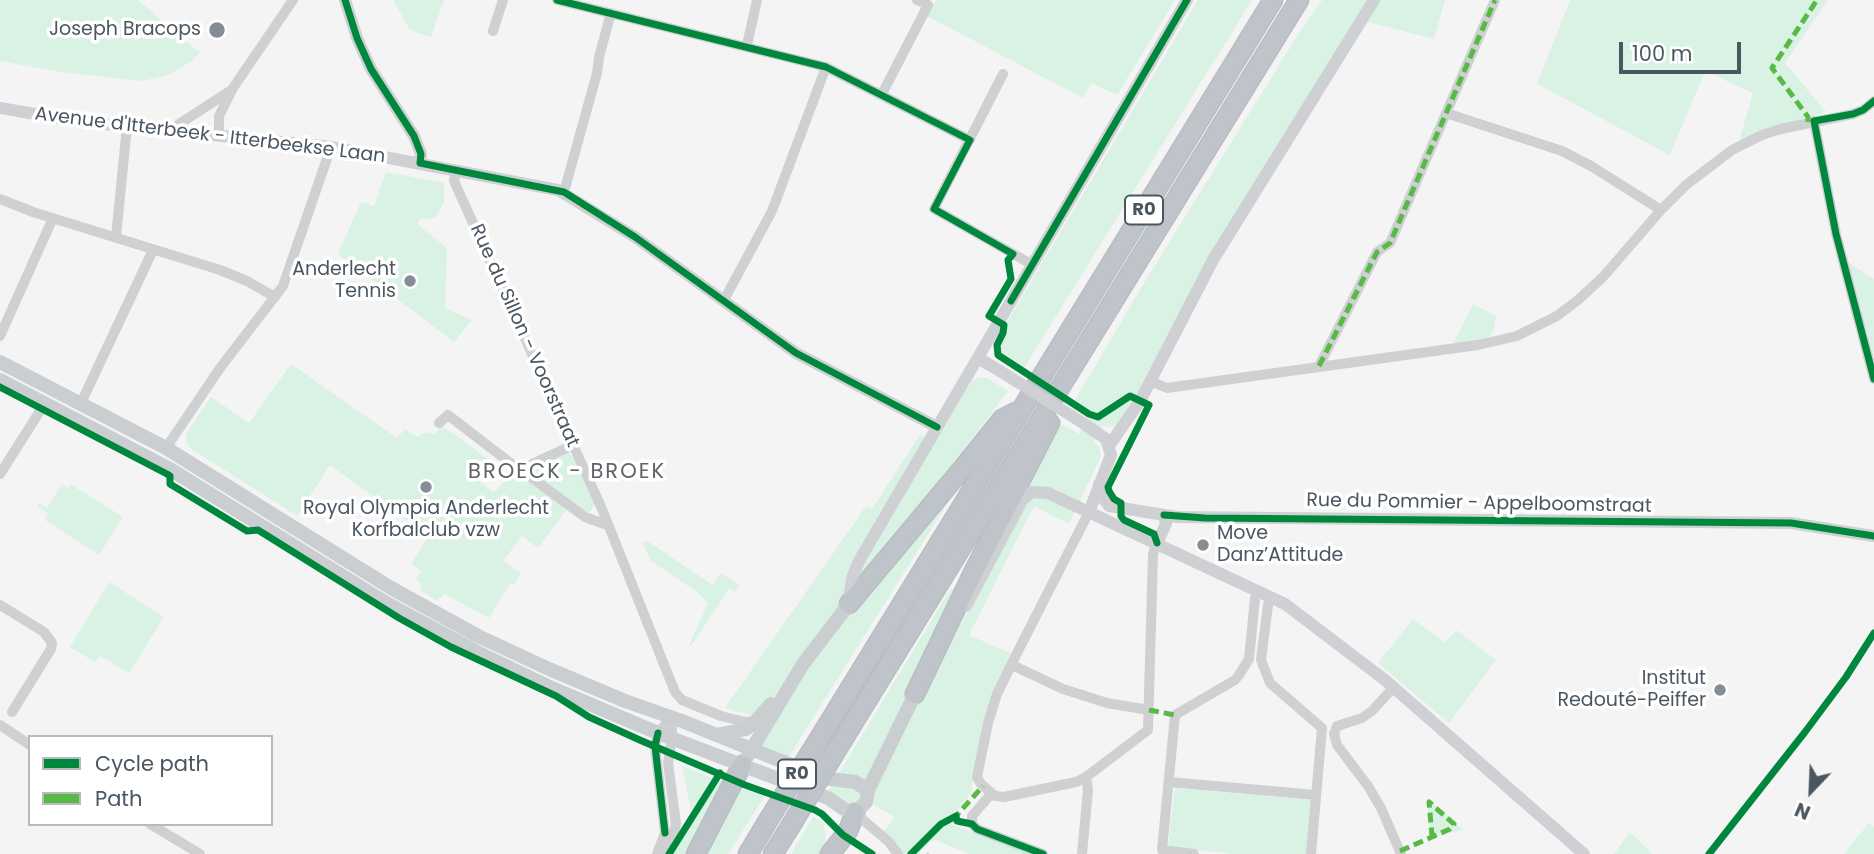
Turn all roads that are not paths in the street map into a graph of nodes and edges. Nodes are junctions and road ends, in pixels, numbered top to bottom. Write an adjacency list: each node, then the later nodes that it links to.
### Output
1 (293, 0): 18 (street)
2 (345, 0): 29 (street)
3 (503, 0): 14 (street)
4 (557, 0): 13 (street)
5 (757, 0): 15 (street)
6 (917, 0): 12 (street)
7 (1188, 0): 37 (street)
8 (1273, 0): 50 (highway, R0)
9 (1299, 0): 41 (highway, R0)
10 (1374, 0): 47 (street)
11 (1495, 0): 22 (street)
12 (929, 3): 19 (street)
13 (611, 13): 15 (street); 31 (street)
14 (493, 31)
15 (747, 45): 16 (street)
16 (825, 66): 19 (street); 39 (street)
17 (1003, 74): 27 (street)
18 (233, 88): 25 (street); 26 (street)
19 (882, 94): 27 (street)
20 (1874, 101): 23 (street)
21 (0, 108): 24 (street, Avenue d'Itterbeek - Itterbeekse Laan)
22 (1446, 113): 33 (street); 44 (street)
23 (1814, 121): 33 (street); 45 (street)
24 (127, 126): 25 (street, Avenue d'Itterbeek - Itterbeekse Laan); 35 (street)
25 (178, 130): 26 (street, Avenue d'Itterbeek - Itterbeekse Laan)
26 (219, 135): 28 (street, Avenue d'Itterbeek - Itterbeekse Laan)
27 (970, 140): 37 (street)
28 (331, 146): 29 (street, Avenue d'Itterbeek - Itterbeekse Laan); 38 (street)
29 (420, 163): 30 (street, Avenue d'Itterbeek - Itterbeekse Laan)
30 (456, 170): 31 (street, Avenue d'Itterbeek - Itterbeekse Laan); 54 (street, Rue du Sillon - Voorstraat)
31 (564, 192): 39 (street, Avenue d'Itterbeek - Itterbeekse Laan)
32 (0, 199): 34 (street)
33 (1661, 209): 44 (street)
34 (53, 218): 35 (street); 40 (street)
35 (116, 237): 36 (street)
36 (153, 250): 38 (street); 49 (street)
37 (1033, 265): 42 (street)
38 (275, 297): 56 (street)
39 (724, 300): 53 (street, Avenue d'Itterbeek - Itterbeekse Laan)
40 (0, 336)
41 (1082, 352): 74 (highway); 100 (highway, R0, bridge)
42 (978, 358): 53 (street); 55 (street, bridge)
43 (0, 362): 49 (main road)
44 (1319, 366): 47 (street)
45 (1874, 379)
46 (0, 380): 48 (main road)
47 (1150, 381): 55 (street)
48 (45, 403): 51 (main road); 58 (street)
49 (81, 403): 56 (main road)
50 (1022, 408): 69 (highway); 99 (highway, R0, bridge)
51 (68, 415): 56 (main road); 66 (main road)
52 (439, 423): 57 (street)
53 (937, 427): 69 (street)
54 (573, 445): 57 (street); 62 (street, Rue du Sillon - Voorstraat)
55 (1110, 446): 59 (street)
56 (166, 448): 65 (main road)
57 (527, 470): 62 (street)
58 (0, 474)
59 (1099, 484): 60 (street); 61 (street, Rue du Pommier - Appelboomstraat)
60 (1089, 512): 64 (street); 71 (street); 74 (street)
61 (1164, 515): 63 (street, Rue du Pommier - Appelboomstraat); 64 (street)
62 (607, 525): 78 (street, Rue du Sillon - Voorstraat)
63 (1874, 536)
64 (1157, 544): 67 (street); 75 (street)
65 (327, 548): 66 (street); 77 (main road)
66 (312, 557): 80 (main road)
67 (1258, 590): 68 (street); 86 (street)
68 (1272, 597): 72 (street); 89 (street)
69 (849, 604): 73 (main road)
70 (0, 605): 76 (street)
71 (1012, 665): 75 (street); 88 (street)
72 (1394, 688): 93 (street); 107 (street)
73 (786, 692): 78 (main road); 84 (main road)
74 (915, 694): 87 (main road)
75 (1149, 710): 85 (street)
76 (12, 712)
77 (672, 717): 80 (street); 81 (main road); 82 (street)
78 (756, 721): 81 (main road)
79 (1, 728): 83 (street)
80 (658, 733): 82 (main road); 96 (street)
81 (715, 735): 84 (main road)
82 (672, 738): 84 (main road); 97 (street)
83 (28, 744)
84 (747, 758): 87 (main road); 90 (main road); 98 (highway)
85 (1086, 777): 88 (street); 104 (street)
86 (1169, 782): 89 (street); 105 (street)
87 (868, 790): 90 (main road)
88 (991, 794): 103 (street)
89 (1316, 795): 106 (street)
90 (855, 813): 101 (highway); 102 (street)
91 (153, 826): 92 (street)
92 (180, 843): 94 (street); 95 (street)
93 (1579, 852)
94 (174, 854)
95 (200, 854)
96 (657, 854)
97 (663, 854)
98 (695, 854)
99 (748, 854)
100 (773, 854)
101 (830, 854)
102 (898, 854)
103 (1043, 854)
104 (1082, 854)
105 (1190, 854)
106 (1311, 854)
107 (1401, 854)

